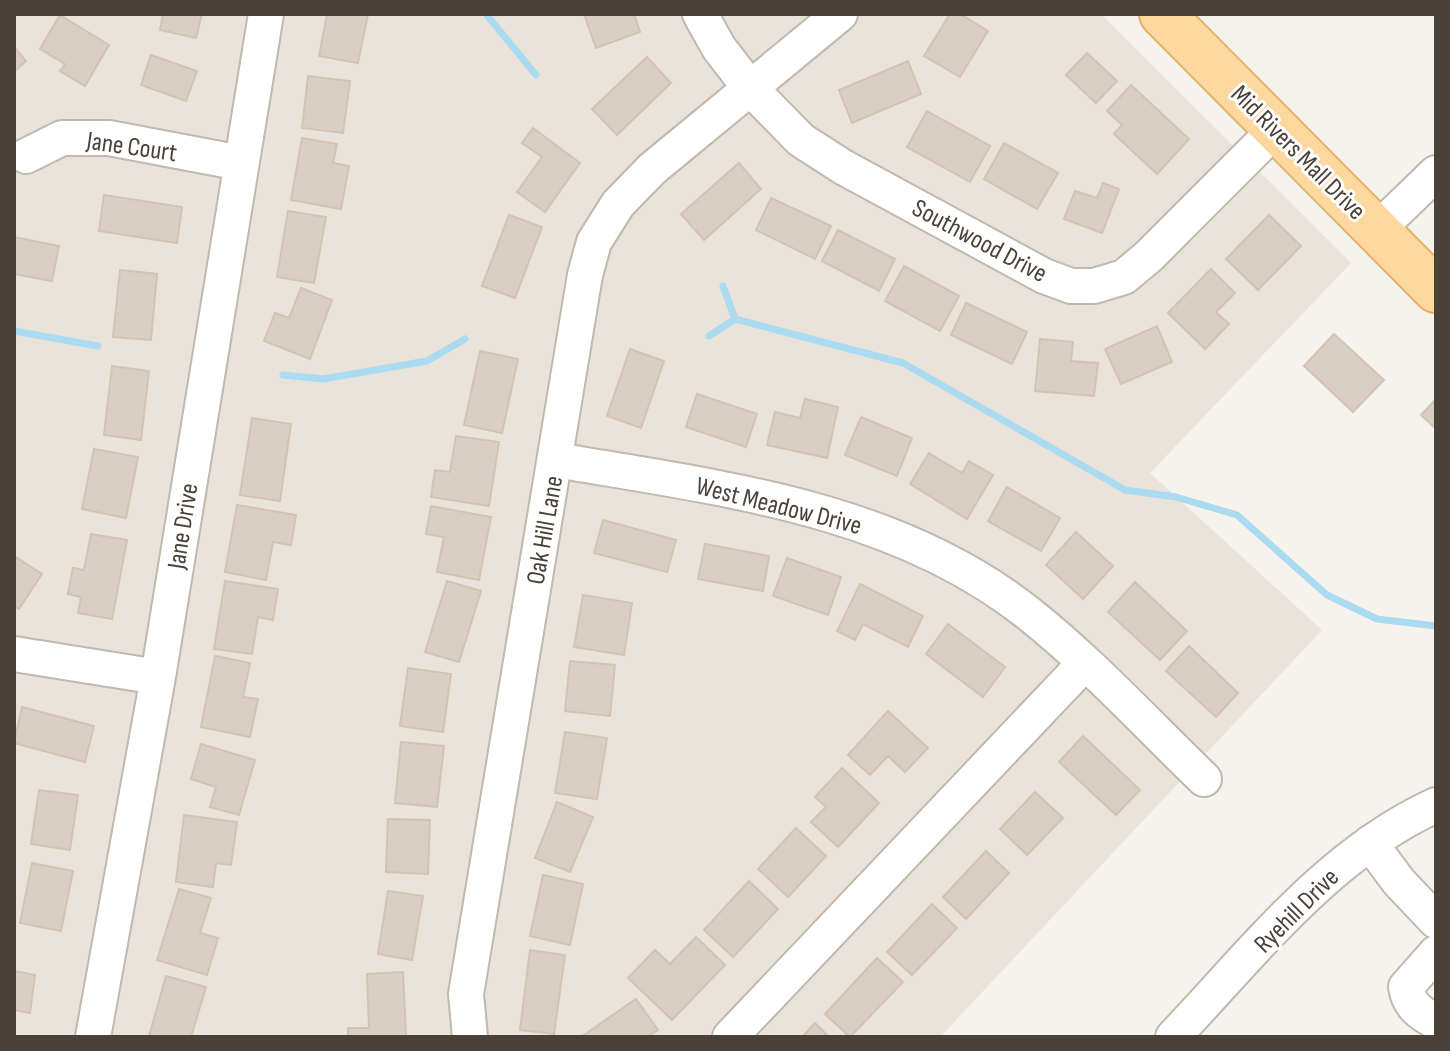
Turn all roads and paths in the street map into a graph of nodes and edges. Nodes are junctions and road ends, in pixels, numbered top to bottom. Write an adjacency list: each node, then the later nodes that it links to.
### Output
1 (266, 14): 8 (street, Jane Drive)
2 (700, 14): 5 (street, Southwood Drive)
3 (840, 14): 5 (street, Oak Hill Lane)
4 (1162, 14): 6 (main road, Mid Rivers Mall Drive)
5 (750, 88): 6 (street, Southwood Drive); 12 (street, Oak Hill Lane)
6 (1276, 129): 10 (main road, Mid Rivers Mall Drive)
7 (26, 156): 8 (street, Jane Court)
8 (241, 163): 15 (street, Jane Drive)
9 (1435, 175): 10 (street)
10 (1377, 230): 11 (main road, Mid Rivers Mall Drive)
11 (1436, 290)
12 (556, 460): 14 (street, West Meadow Drive); 23 (street, Oak Hill Lane)
13 (14, 654): 15 (street)
14 (1084, 664): 16 (street, West Meadow Drive); 24 (street)
15 (158, 677): 22 (street, Jane Drive)
16 (1204, 779)
17 (1436, 805): 18 (street, Ryehill Drive)
18 (1370, 843): 19 (street); 25 (street, Ryehill Drive)
19 (1436, 921)
20 (1436, 953): 21 (street)
21 (1436, 1022)
22 (93, 1037)
23 (470, 1037)
24 (730, 1037)
25 (1173, 1037)

